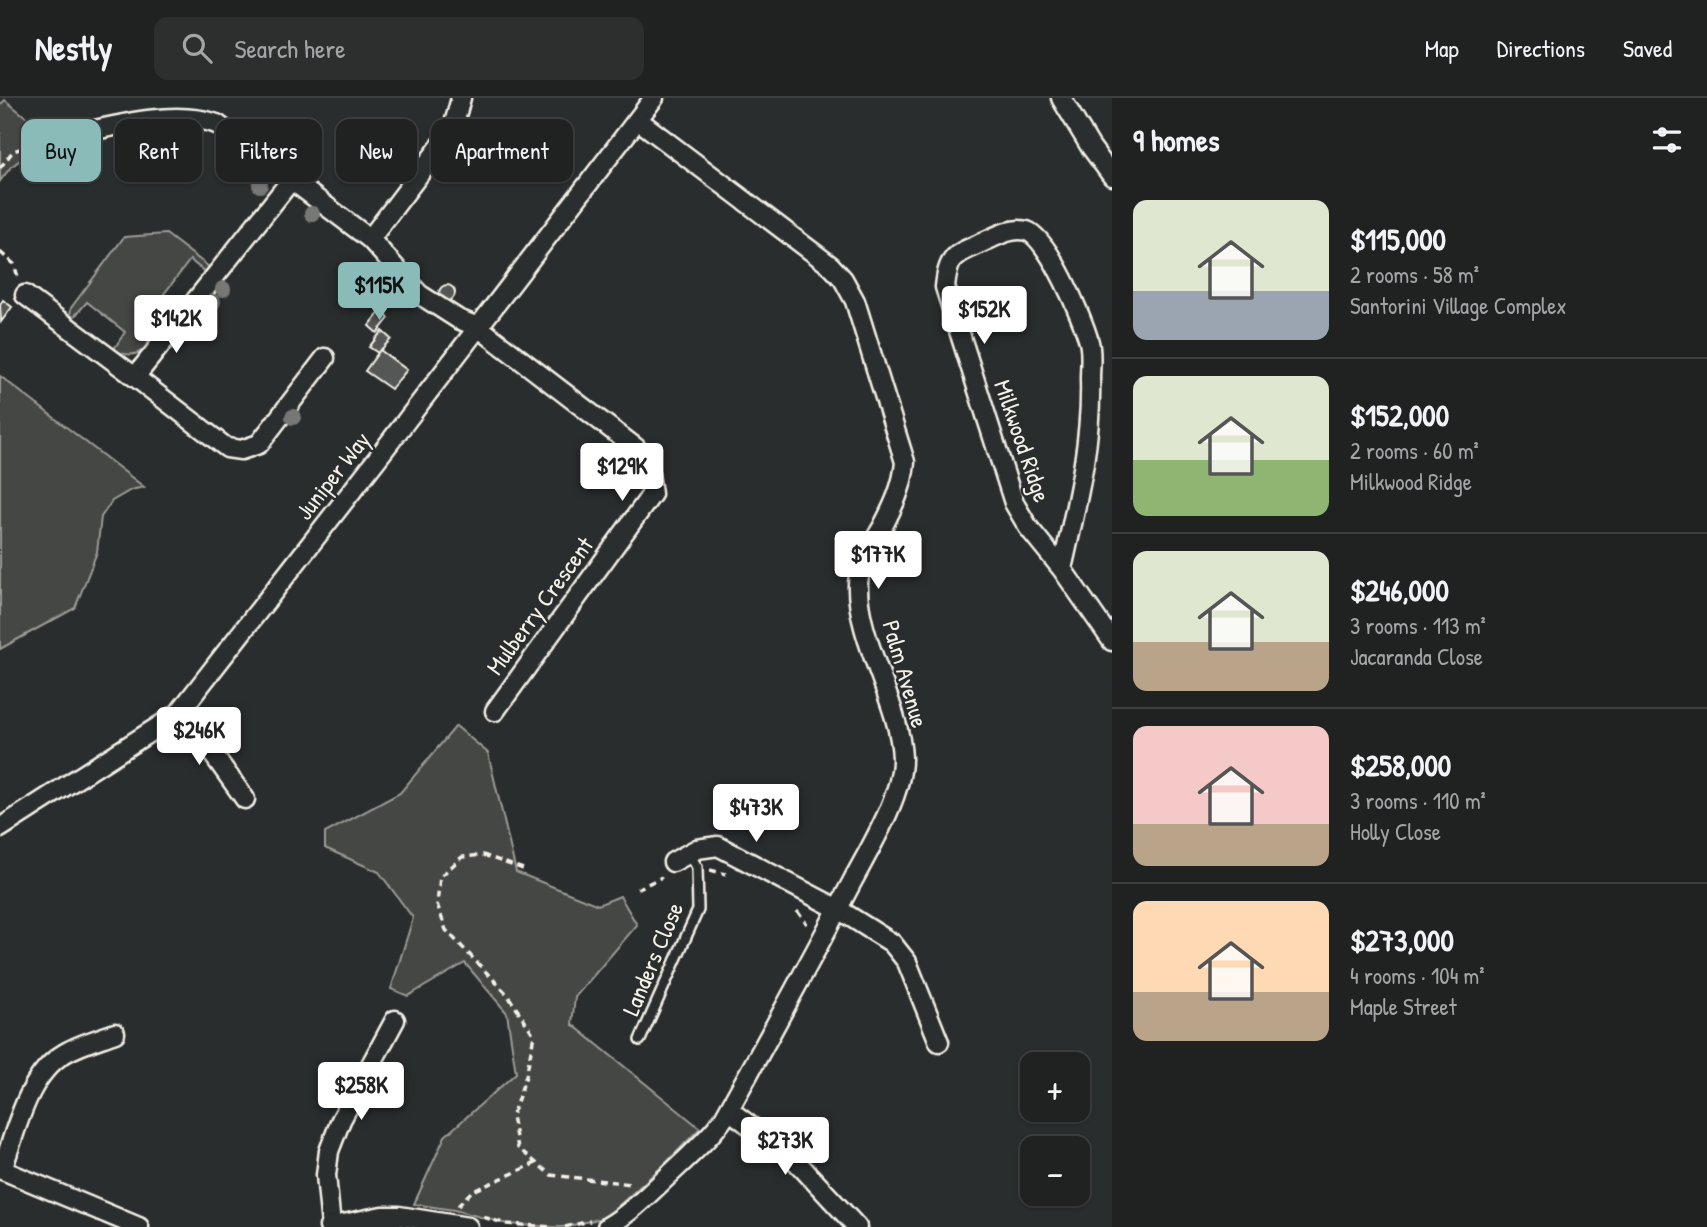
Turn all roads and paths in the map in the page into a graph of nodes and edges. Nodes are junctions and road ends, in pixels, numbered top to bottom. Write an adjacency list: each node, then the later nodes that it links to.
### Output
1 (461, 98): 12 (street)
2 (654, 98): 4 (street, Juniper Way)
3 (1061, 98): 9 (street)
4 (638, 120): 15 (street, Juniper Way); 29 (street, Palm Avenue)
5 (216, 124): 6 (street, Mulberry Crescent)
6 (101, 130)
7 (21, 149): 8 (path)
8 (0, 168)
9 (1112, 176)
10 (290, 182): 17 (street)
11 (296, 182): 12 (street, Mulberry Crescent)
12 (370, 239): 15 (street, Mulberry Crescent)
13 (0, 252): 14 (path)
14 (25, 295): 17 (street)
15 (478, 327): 20 (street, Mulberry Crescent); 21 (street, Juniper Way)
16 (325, 358): 17 (street)
17 (135, 377)
18 (1062, 569): 18 (street, Milkwood Ridge); 19 (street, Milkwood Ridge)
19 (1112, 641)
20 (495, 711)
21 (178, 714): 22 (street); 23 (street, Juniper Way)
22 (245, 799)
23 (0, 828)
24 (686, 860): 26 (path); 27 (path); 29 (street); 33 (lane, Landers Close)
25 (523, 869): 36 (path)
26 (736, 876)
27 (637, 889)
28 (790, 903): 30 (path)
29 (838, 909): 34 (street); 35 (street, Palm Avenue)
30 (808, 934)
31 (395, 1020): 42 (street)
32 (115, 1033): 37 (street)
33 (640, 1040)
34 (939, 1042)
35 (729, 1110): 38 (street, Palm Avenue); 45 (street)
36 (536, 1163): 38 (path); 39 (path)
37 (1, 1169): 41 (street)
38 (646, 1197): 40 (street, Palm Avenue)
39 (468, 1218): 42 (street); 43 (path)
40 (602, 1223): 44 (path)
41 (139, 1227)
42 (330, 1227)
43 (553, 1227)
44 (565, 1227)
45 (857, 1227)

